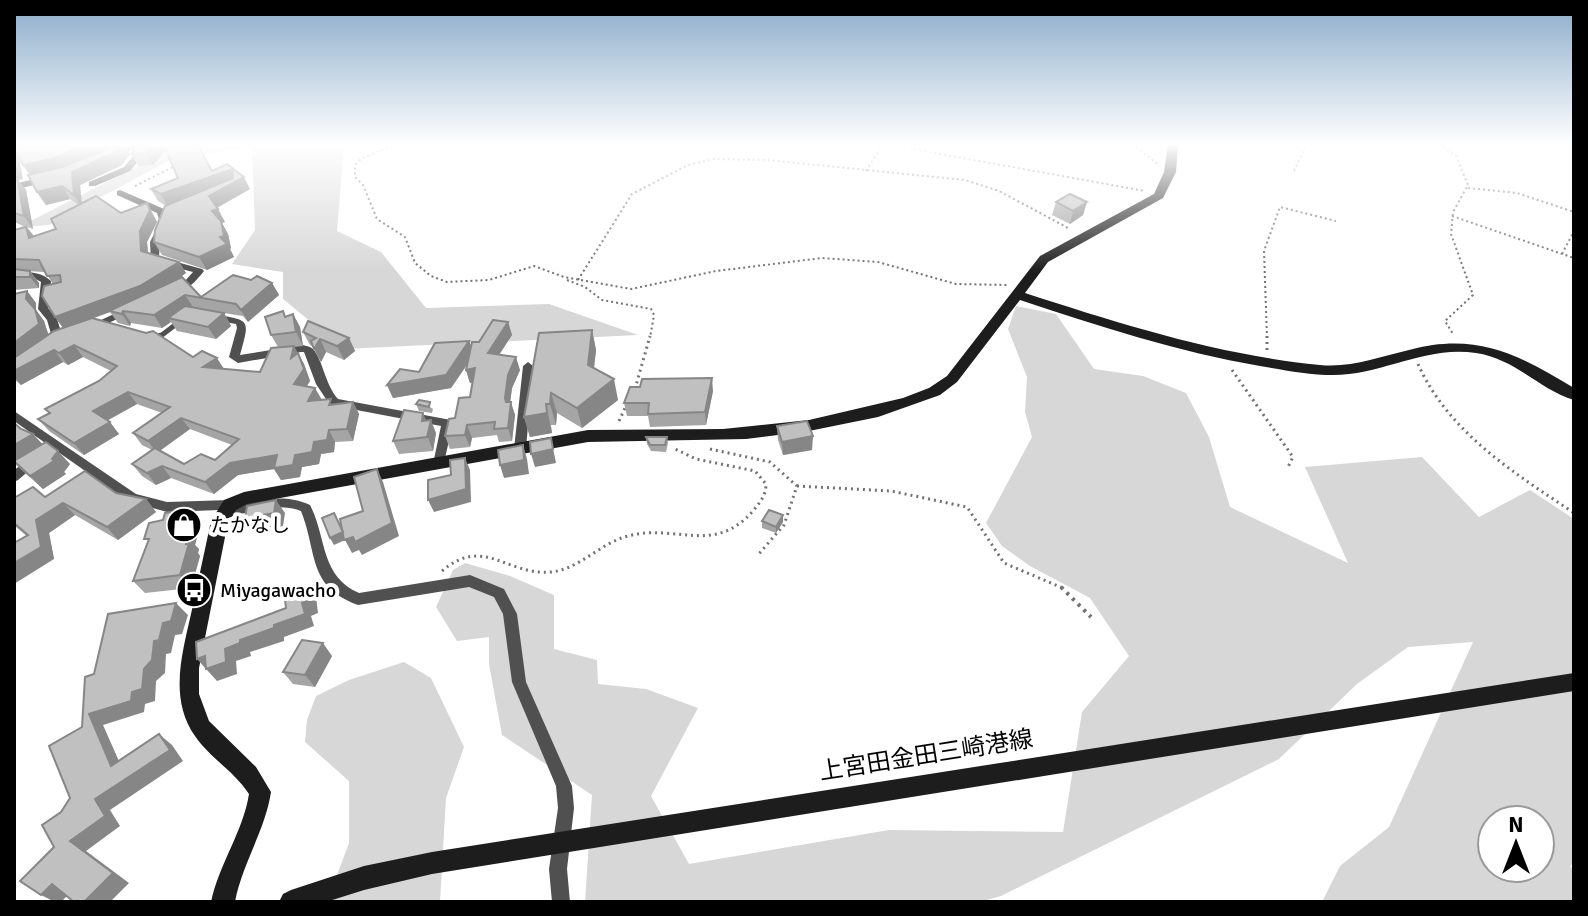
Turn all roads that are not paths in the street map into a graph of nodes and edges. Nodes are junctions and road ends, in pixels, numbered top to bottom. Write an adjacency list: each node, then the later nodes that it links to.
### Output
1 (1163, 187): 6 (street)
2 (120, 193): 4 (street)
3 (177, 210): 4 (street)
4 (162, 216): 7 (street)
5 (14, 275): 13 (street)
6 (1018, 289): 16 (street); 19 (street)
7 (166, 293)
8 (144, 303): 10 (street)
9 (198, 314): 12 (lane); 20 (street)
10 (101, 324): 11 (lane); 13 (street)
11 (114, 328)
12 (141, 335)
13 (58, 338): 14 (street)
14 (37, 351)
15 (528, 366): 19 (street)
16 (1574, 395)
17 (16, 418): 18 (street)
18 (56, 447): 21 (street); 22 (street)
19 (520, 449): 20 (street)
20 (439, 464): 22 (street)
21 (14, 477)
22 (227, 509): 25 (street); 26 (street)
23 (1574, 682): 24 (street, 上宮田金田三崎港線)
24 (298, 899)
25 (223, 902)
26 (561, 902)

